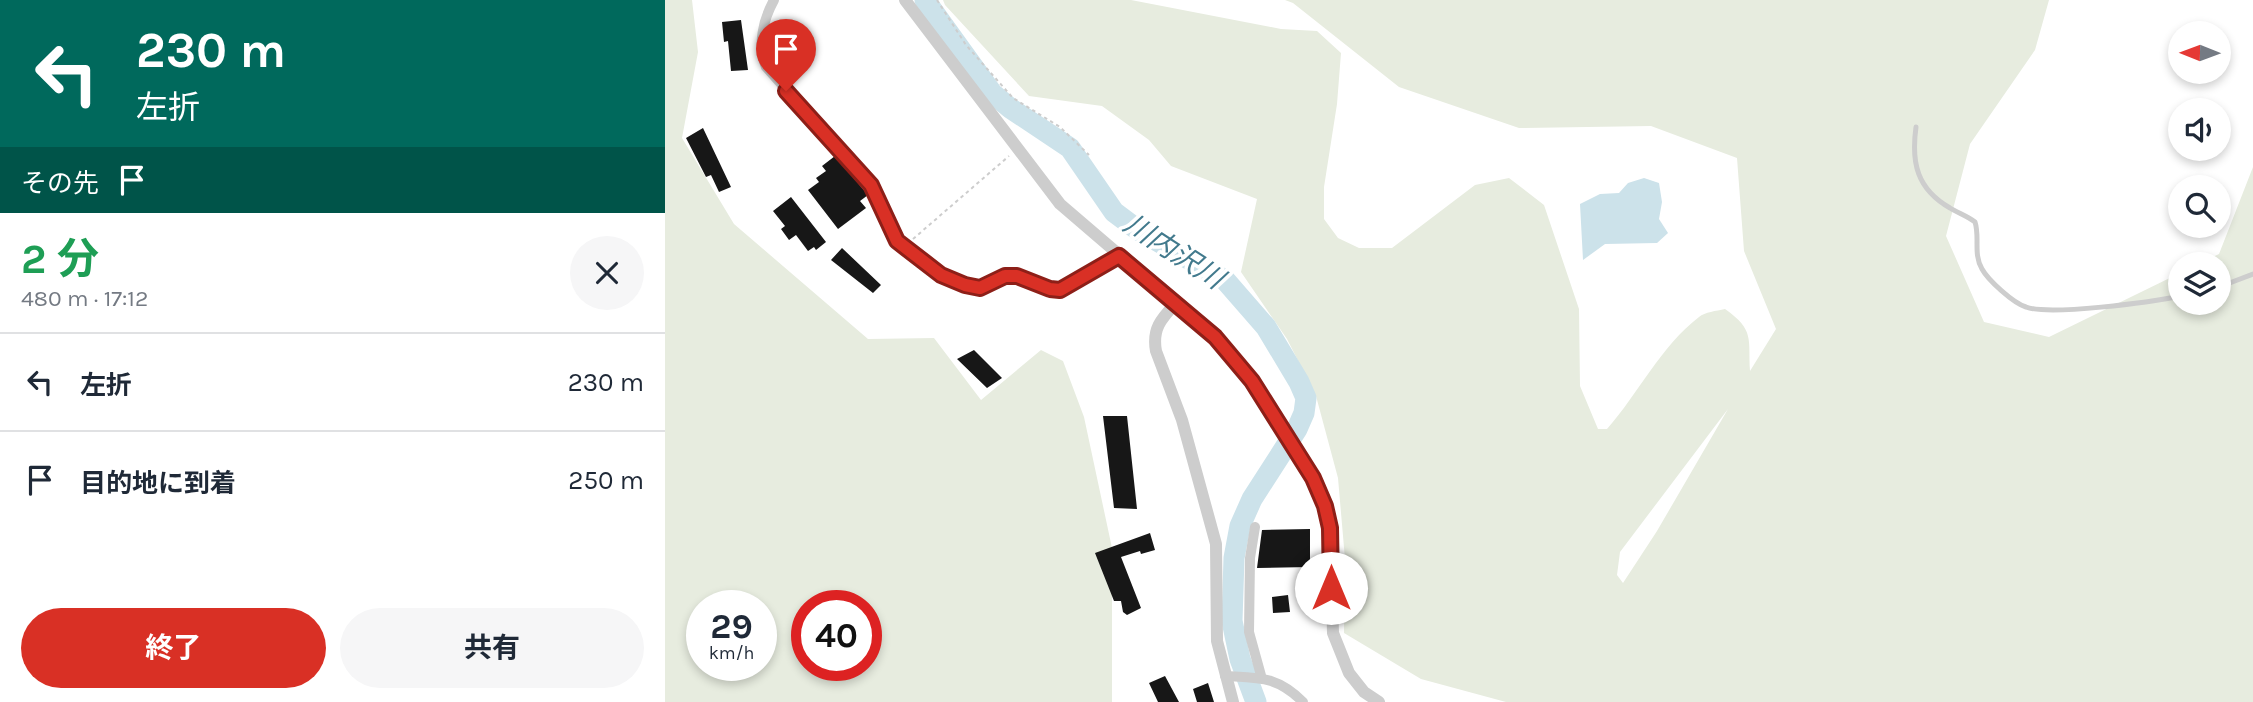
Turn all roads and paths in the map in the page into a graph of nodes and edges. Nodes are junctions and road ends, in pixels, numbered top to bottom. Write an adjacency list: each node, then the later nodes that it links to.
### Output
1 (774, 0): 7 (street)
2 (905, 0): 5 (street)
3 (937, 0): 6 (path)
4 (1916, 128): 11 (lane)
5 (1017, 149): 7 (path); 8 (street)
6 (1089, 155)
7 (904, 247): 8 (street)
8 (1119, 256): 12 (street)
9 (2253, 274): 10 (lane)
10 (2231, 282)
11 (2168, 298)
12 (1175, 304): 14 (street); 18 (street)
13 (1255, 527): 15 (street)
14 (1230, 676): 15 (street); 16 (street)
15 (1260, 678): 17 (street)
16 (1233, 702)
17 (1303, 702)
18 (1379, 702)

